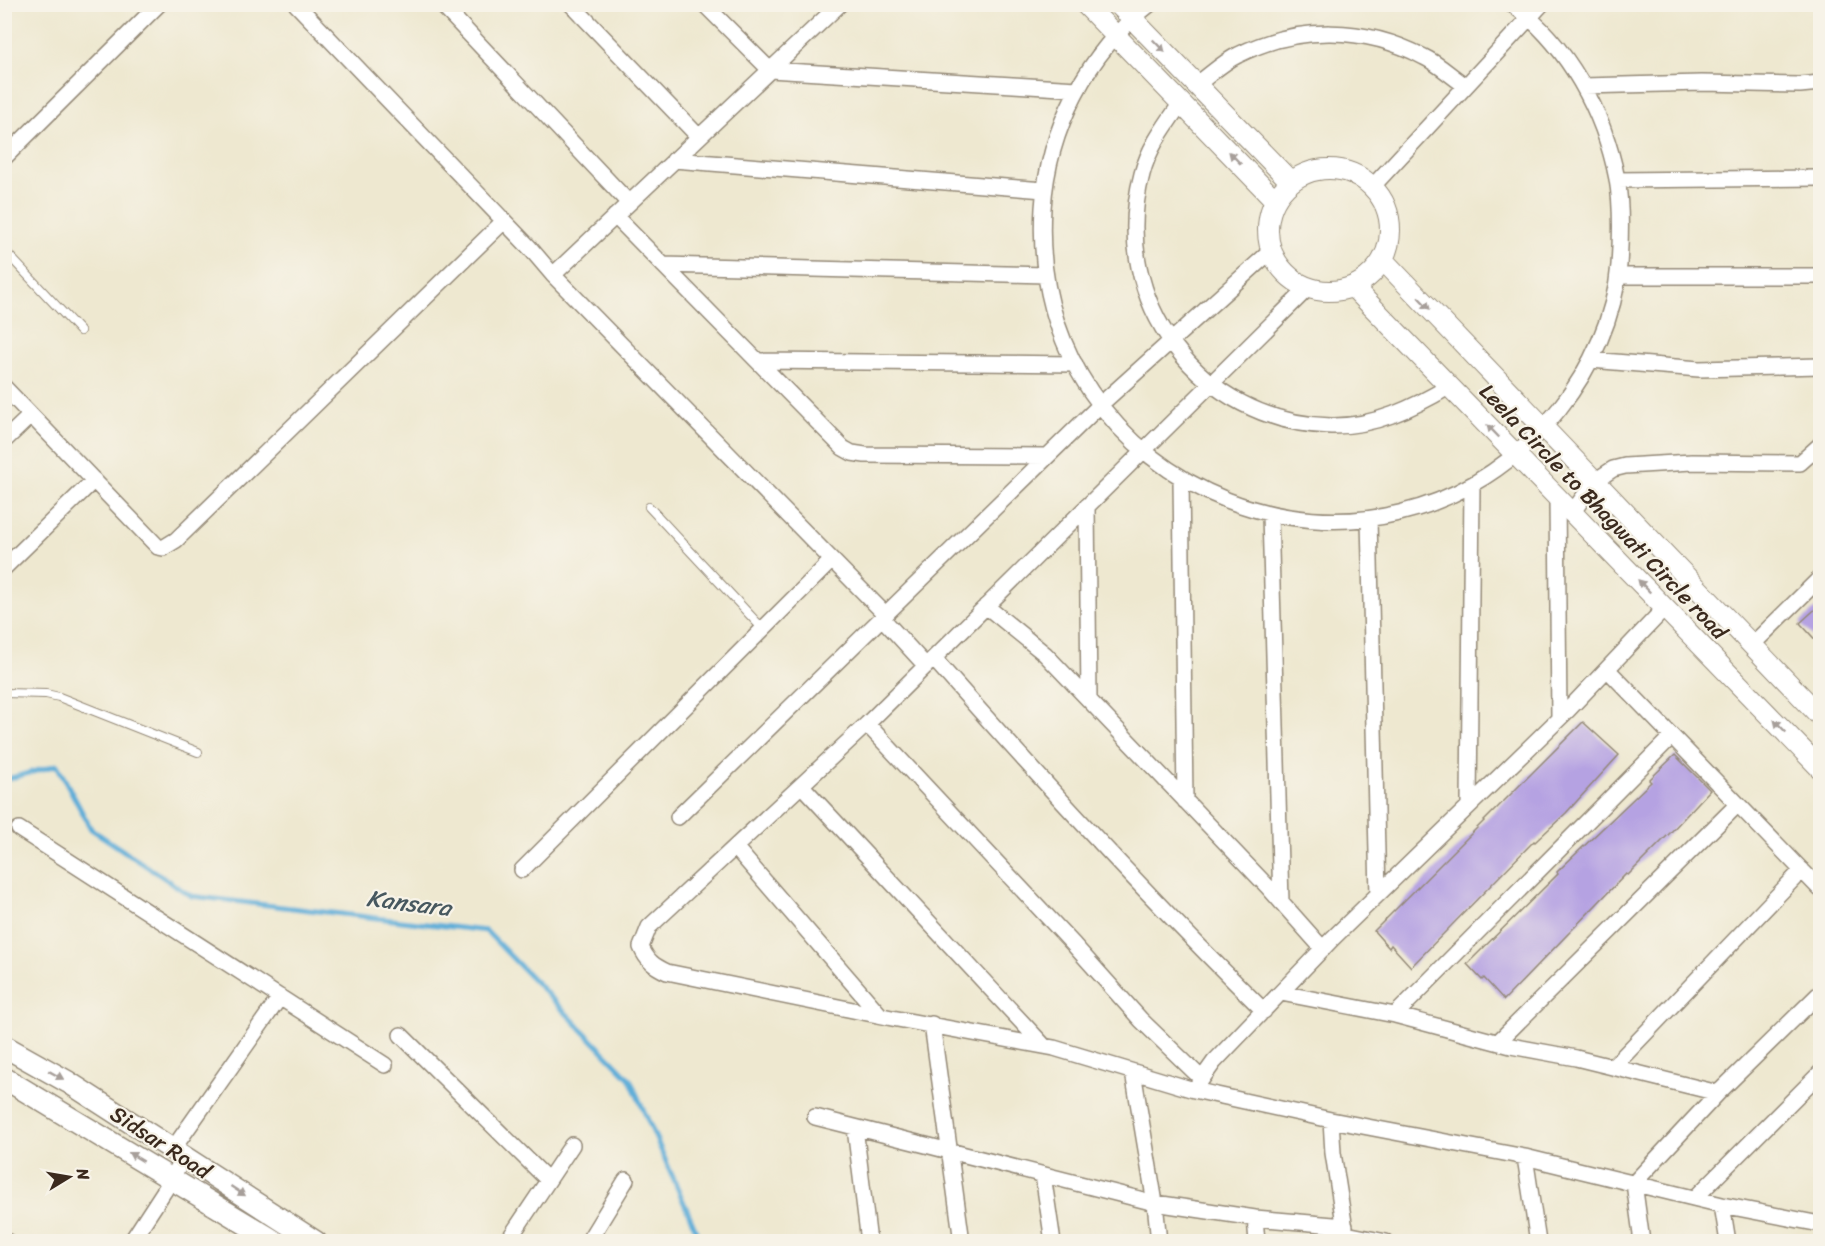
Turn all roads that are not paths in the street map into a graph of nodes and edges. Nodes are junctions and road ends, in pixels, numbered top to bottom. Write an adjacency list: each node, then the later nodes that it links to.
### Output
1 (296, 4): 32 (street)
2 (441, 4): 30 (street)
3 (572, 4): 21 (street)
4 (704, 4): 14 (street)
5 (1085, 4): 13 (street)
6 (1150, 4): 11 (street)
7 (1512, 4): 12 (street)
8 (1542, 4): 12 (street)
9 (159, 5): 22 (street)
10 (835, 6): 14 (street)
11 (1125, 11): 13 (street); 16 (street, one-way to 16)
12 (1530, 18): 17 (street); 18 (street)
13 (1115, 35): 19 (street); 20 (street)
14 (770, 70): 19 (street); 21 (street)
15 (1821, 83): 18 (street)
16 (1196, 85): 17 (street); 26 (street)
17 (1466, 86): 27 (street)
18 (1583, 86): 25 (street)
19 (1077, 89): 28 (street)
20 (1181, 103): 29 (street, one-way to 20); 44 (street)
21 (699, 137): 23 (street)
22 (4, 158)
23 (674, 160): 28 (street); 30 (street)
24 (1821, 178): 25 (street)
25 (1617, 180): 39 (street)
26 (1291, 182): 27 (street); 29 (street)
27 (1373, 186): 35 (street)
28 (1044, 190): 38 (street)
29 (1275, 200): 34 (street)
30 (629, 203): 31 (street)
31 (615, 216): 36 (street); 37 (street)
32 (504, 221): 37 (street); 61 (street)
33 (4, 250): 43 (lane)
34 (1272, 250): 42 (street); 44 (street)
35 (1383, 260): 41 (street); 54 (street, Leela Circle to Bhagwati Circle road, one-way to 54)
36 (663, 265): 38 (street); 46 (street)
37 (553, 275): 70 (street)
38 (1045, 275): 47 (street)
39 (1618, 276): 40 (street); 45 (street)
40 (1821, 276)
41 (1353, 287): 42 (street); 50 (street, Leela Circle to Bhagwati Circle road)
42 (1308, 288): 49 (street)
43 (80, 331)
44 (1170, 342): 49 (street); 52 (street)
45 (1591, 360): 48 (street); 54 (street)
46 (759, 361): 47 (street); 59 (street)
47 (1075, 364): 52 (street)
48 (1821, 366)
49 (1210, 384): 50 (street); 57 (street)
50 (1449, 386): 58 (street, Leela Circle to Bhagwati Circle road, one-way to 50)
51 (4, 387): 53 (street)
52 (1100, 405): 57 (street); 59 (street)
53 (31, 415): 55 (street); 61 (street)
54 (1544, 428): 58 (street); 62 (street, Leela Circle to Bhagwati Circle road)
55 (4, 441)
56 (1821, 445): 62 (street)
57 (1142, 450): 60 (street); 65 (street)
58 (1516, 455): 63 (street); 64 (street, Leela Circle to Bhagwati Circle road)
59 (1047, 456): 75 (street)
60 (1181, 479): 68 (street); 89 (street)
61 (94, 480): 71 (street)
62 (1595, 481): 67 (street); 77 (street, Leela Circle to Bhagwati Circle road)
63 (1472, 485): 69 (street); 91 (street)
64 (1557, 496): 67 (street, Leela Circle to Bhagwati Circle road); 83 (street)
65 (1087, 506): 73 (street); 81 (street)
66 (649, 507): 76 (lane)
67 (1572, 513): 74 (street, Leela Circle to Bhagwati Circle road, one-way to 67)
68 (1270, 514): 69 (street); 99 (street)
69 (1369, 519): 98 (street)
70 (832, 560): 75 (street); 76 (street)
71 (4, 568)
72 (1821, 578): 77 (street)
73 (986, 606): 78 (street); 81 (street)
74 (1665, 608): 79 (street); 87 (street, Leela Circle to Bhagwati Circle road, one-way to 74)
75 (884, 616): 78 (street); 92 (street)
76 (763, 629): 95 (street)
77 (1752, 645): 82 (street, Leela Circle to Bhagwati Circle road)
78 (930, 662): 84 (street); 104 (street)
79 (1607, 669): 83 (street); 85 (street)
80 (4, 693): 86 (lane)
81 (1089, 700): 89 (street)
82 (1818, 710)
83 (1559, 718): 91 (street)
84 (867, 724): 88 (street); 117 (street)
85 (1672, 736): 90 (street); 105 (street)
86 (198, 752)
87 (1821, 768)
88 (802, 786): 94 (street); 111 (street)
89 (1185, 801): 99 (street)
90 (1738, 804): 96 (street); 109 (street)
91 (1469, 805): 98 (street)
92 (678, 817)
93 (19, 829): 103 (street)
94 (735, 847): 106 (street); 106 (street)
95 (522, 870)
96 (1802, 870): 97 (street); 113 (street)
97 (1821, 889)
98 (1378, 894): 100 (street)
99 (1281, 902): 100 (street)
100 (1323, 949): 101 (street)
101 (1281, 993): 104 (street); 105 (street)
102 (1821, 993): 118 (street)
103 (280, 997): 112 (street); 124 (street)
104 (1264, 1011): 117 (street)
105 (1395, 1015): 109 (street)
106 (880, 1016): 107 (street)
107 (932, 1024): 111 (street); 123 (street)
108 (401, 1035): 128 (street)
109 (1498, 1042): 113 (street)
110 (4, 1046): 124 (main road, Sidsar Road, one-way to 124)
111 (1044, 1046): 114 (street)
112 (385, 1065)
113 (1612, 1067): 118 (street)
114 (1133, 1072): 117 (street); 132 (street)
115 (1821, 1072): 131 (street)
116 (4, 1078): 127 (main road, Sidsar Road, one-way to 116)
117 (1198, 1084): 120 (street)
118 (1718, 1093): 130 (street)
119 (815, 1118): 121 (street)
120 (1331, 1120): 125 (street); 136 (street)
121 (855, 1128): 123 (street); 142 (street)
122 (572, 1145): 128 (street)
123 (949, 1151): 126 (street); 143 (street)
124 (178, 1153): 127 (street); 139 (main road, Sidsar Road, one-way to 139)
125 (1525, 1157): 130 (street); 148 (street)
126 (1043, 1175): 132 (street); 144 (street)
127 (172, 1179): 137 (main road, Sidsar Road); 138 (street)
128 (548, 1180): 140 (street)
129 (626, 1180): 141 (street)
130 (1634, 1183): 131 (street); 149 (street)
131 (1695, 1198): 133 (street)
132 (1155, 1203): 134 (street); 145 (street)
133 (1722, 1205): 135 (street); 150 (street)
134 (1255, 1218): 136 (street); 146 (street)
135 (1821, 1224)
136 (1346, 1234): 147 (street)
137 (270, 1240)
138 (131, 1242)
139 (316, 1242)
140 (507, 1242)
141 (588, 1242)
142 (869, 1242)
143 (962, 1242)
144 (1053, 1242)
145 (1159, 1242)
146 (1257, 1242)
147 (1386, 1242)
148 (1538, 1242)
149 (1642, 1242)
150 (1728, 1242)

